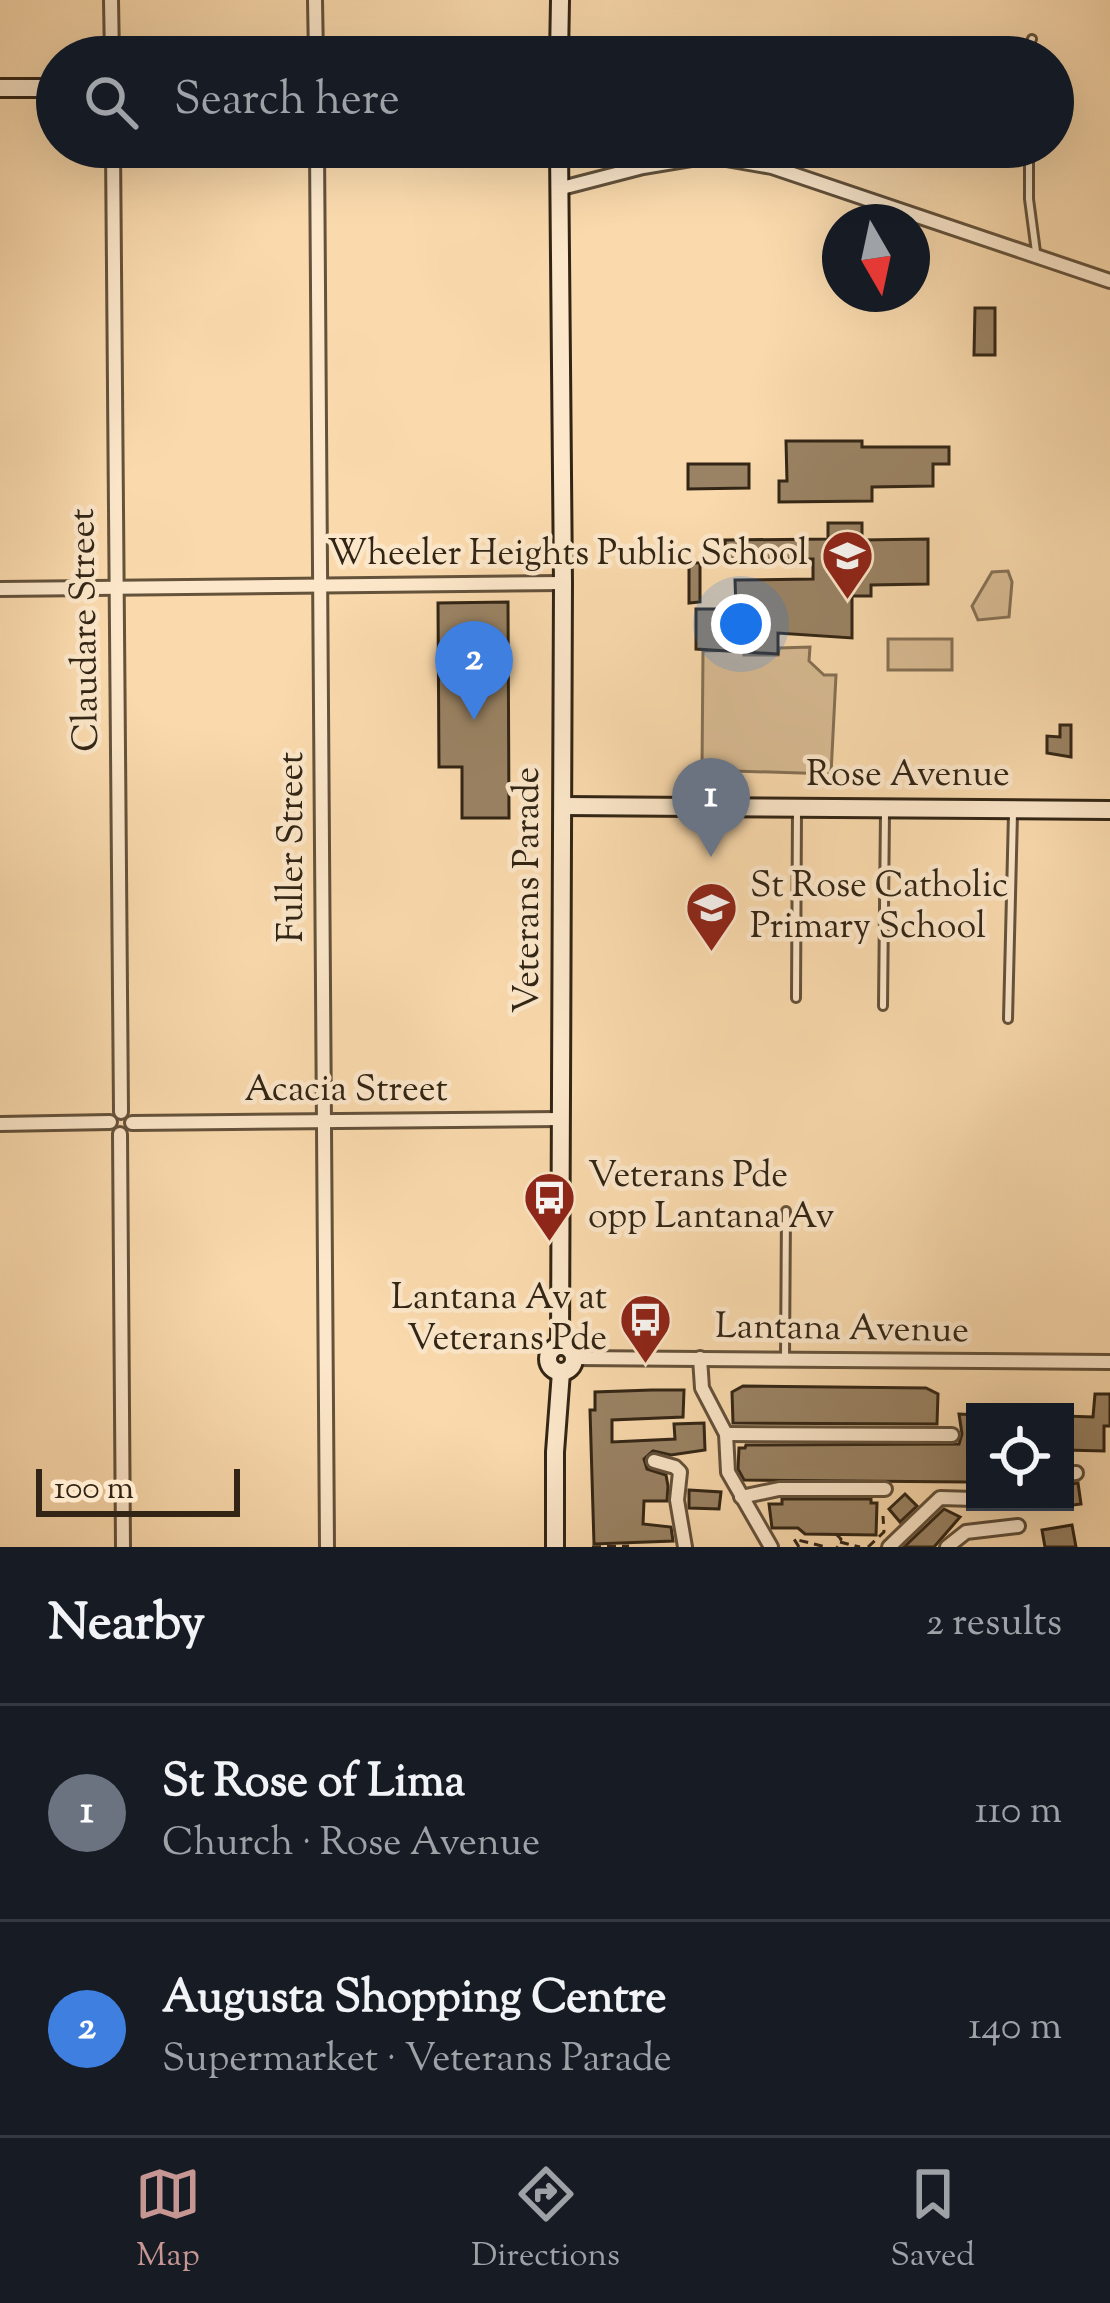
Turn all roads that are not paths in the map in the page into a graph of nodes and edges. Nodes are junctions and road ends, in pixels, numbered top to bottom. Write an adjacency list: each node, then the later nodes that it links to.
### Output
1 (111, 0): 4 (street)
2 (315, 0): 5 (street)
3 (560, 0): 6 (street)
4 (112, 36)
5 (316, 36)
6 (559, 36)
7 (0, 88): 8 (street)
8 (36, 88)
9 (112, 168): 20 (street, Claudare Street)
10 (317, 168): 19 (street, Fuller Street)
11 (559, 168): 15 (street, Veterans Parade)
12 (639, 168): 15 (street)
13 (775, 168): 16 (street)
14 (1030, 168): 16 (lane)
15 (558, 190): 18 (street, Veterans Parade)
16 (1036, 256): 17 (street)
17 (1110, 281)
18 (563, 584): 19 (street); 22 (street, Veterans Parade)
19 (321, 586): 20 (street); 32 (street, Fuller Street)
20 (115, 588): 21 (street); 30 (street, Claudare Street)
21 (0, 589)
22 (562, 806): 23 (street, Rose Avenue); 31 (street, Veterans Parade)
23 (797, 808): 24 (street, Rose Avenue); 27 (lane)
24 (886, 808): 25 (street, Rose Avenue); 28 (lane)
25 (1013, 809): 26 (street, Rose Avenue); 29 (lane)
26 (1110, 810)
27 (796, 998)
28 (883, 1006)
29 (1008, 1019)
30 (126, 1117): 32 (street, Acacia Street); 33 (street); 35 (street)
31 (560, 1119): 32 (street, Acacia Street); 37 (street, Veterans Parade)
32 (325, 1120): 49 (street, Fuller Street)
33 (110, 1122): 34 (street); 35 (street)
34 (0, 1124)
35 (120, 1134): 48 (street)
36 (786, 1211): 39 (lane)
37 (567, 1352): 38 (street, Lantana Avenue); 50 (street, Veterans Parade)
38 (700, 1358): 39 (street, Lantana Avenue); 41 (street)
39 (785, 1359): 40 (street, Lantana Avenue)
40 (1110, 1362)
41 (726, 1434): 42 (street); 45 (street)
42 (952, 1435)
43 (654, 1461): 51 (street)
44 (885, 1489): 45 (street)
45 (741, 1496): 52 (street)
46 (966, 1499): 53 (street)
47 (1018, 1526): 54 (street)
48 (123, 1547)
49 (327, 1547)
50 (555, 1547)
51 (686, 1547)
52 (771, 1547)
53 (890, 1547)
54 (947, 1547)

